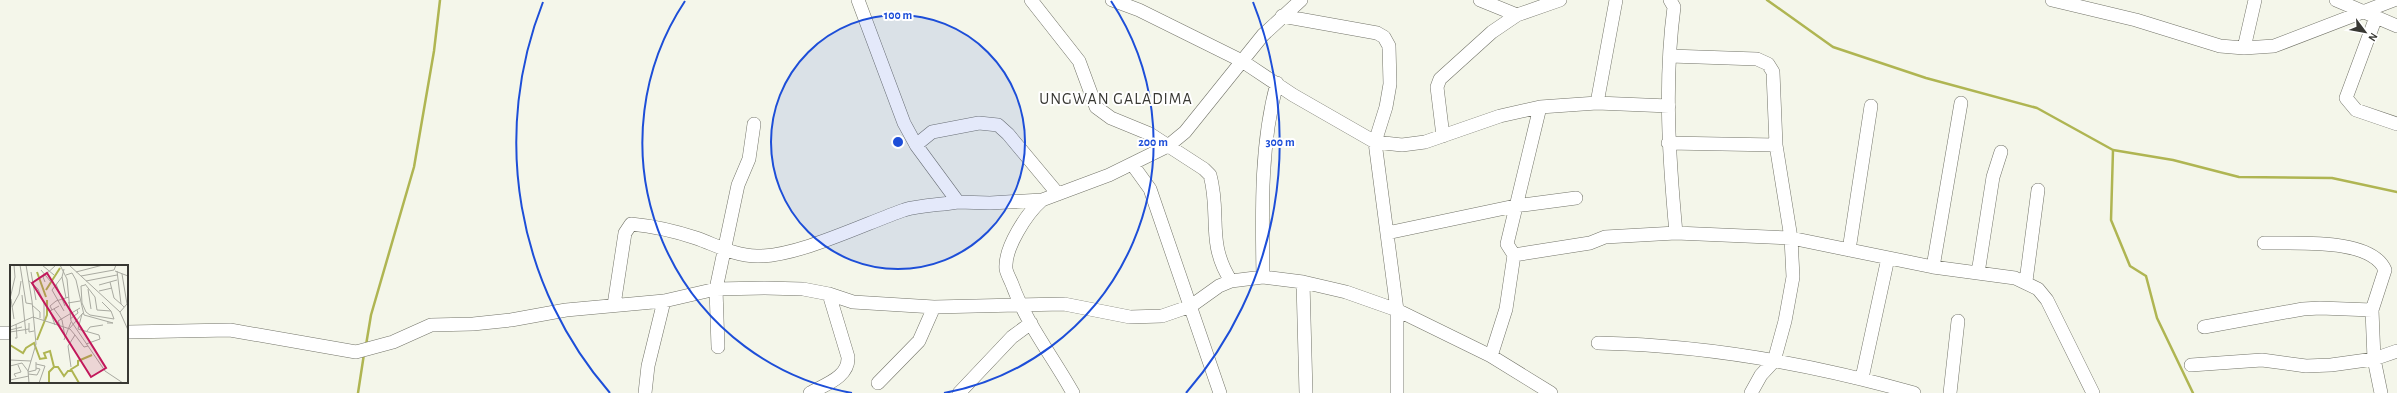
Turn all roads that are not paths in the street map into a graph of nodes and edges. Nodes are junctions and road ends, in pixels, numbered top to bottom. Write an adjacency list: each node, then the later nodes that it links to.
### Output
1 (858, 0): 31 (street)
2 (1031, 0): 33 (street)
3 (1112, 0): 19 (street)
4 (1301, 0): 15 (street)
5 (1480, 0): 13 (street)
6 (1560, 0): 13 (street)
7 (1616, 0): 21 (street)
8 (1670, 0): 18 (street)
9 (2052, 0): 17 (street)
10 (2255, 0): 17 (street)
11 (2336, 0): 14 (street)
12 (2394, 0): 14 (street)
13 (1517, 14): 28 (street)
14 (2370, 14): 16 (street); 17 (street); 27 (street)
15 (1282, 16): 19 (street); 29 (street)
16 (2397, 26)
17 (2244, 48)
18 (1670, 56): 24 (street); 32 (street)
19 (1242, 61): 20 (street); 33 (street)
20 (1277, 83): 29 (street); 52 (street)
21 (1597, 103): 23 (street); 24 (street)
22 (1961, 103): 50 (street)
23 (1540, 106): 28 (street); 41 (street)
24 (1669, 106): 30 (street)
25 (1871, 106): 47 (street)
26 (754, 124): 46 (street)
27 (2397, 124)
28 (1442, 136): 29 (street)
29 (1375, 142): 42 (street)
30 (1668, 143): 32 (street); 43 (street)
31 (916, 145): 37 (street); 40 (street)
32 (1776, 145): 44 (street)
33 (1168, 146): 35 (street); 53 (street)
34 (2001, 152): 51 (street)
35 (1132, 164): 37 (street); 61 (street)
36 (2038, 190): 54 (street)
37 (1058, 194): 39 (street)
38 (1576, 198): 41 (street)
39 (1042, 200): 40 (street); 60 (street)
40 (958, 202): 46 (street)
41 (1515, 206): 42 (street); 48 (street)
42 (1387, 233): 63 (street)
43 (1676, 233): 44 (street); 48 (street)
44 (1791, 238): 47 (street); 74 (street)
45 (2264, 243): 64 (street)
46 (724, 250): 56 (street); 59 (street)
47 (1849, 250): 49 (street)
48 (1514, 255): 72 (street)
49 (1888, 258): 50 (street); 76 (street)
50 (1933, 267): 51 (street)
51 (1978, 273): 54 (street)
52 (1263, 277): 53 (street); 55 (street)
53 (1231, 281): 61 (street)
54 (2026, 281): 89 (street)
55 (1303, 282): 63 (street); 83 (street)
56 (716, 289): 57 (street); 58 (street); 70 (street)
57 (830, 294): 62 (street); 79 (street)
58 (664, 301): 59 (street); 78 (street)
59 (614, 305): 68 (street)
60 (1020, 305): 61 (street); 62 (street); 66 (street)
61 (1191, 306): 82 (street)
62 (934, 307): 77 (street)
63 (1397, 310): 72 (street); 84 (street)
64 (2372, 310): 67 (street); 73 (street)
65 (1958, 321): 88 (street)
66 (1031, 323): 80 (street); 81 (street)
67 (2204, 327)
68 (128, 332)
69 (1598, 343): 74 (street)
70 (718, 347)
71 (2397, 351): 73 (street)
72 (1491, 356): 85 (street)
73 (2374, 359): 75 (street); 90 (street)
74 (1774, 361): 76 (street); 86 (street)
75 (2191, 365)
76 (1862, 378): 87 (street)
77 (878, 382)
78 (645, 393)
79 (810, 393)
80 (959, 393)
81 (1073, 393)
82 (1220, 393)
83 (1306, 393)
84 (1396, 393)
85 (1551, 393)
86 (1751, 393)
87 (1914, 393)
88 (1950, 393)
89 (2093, 393)
90 (2382, 393)

